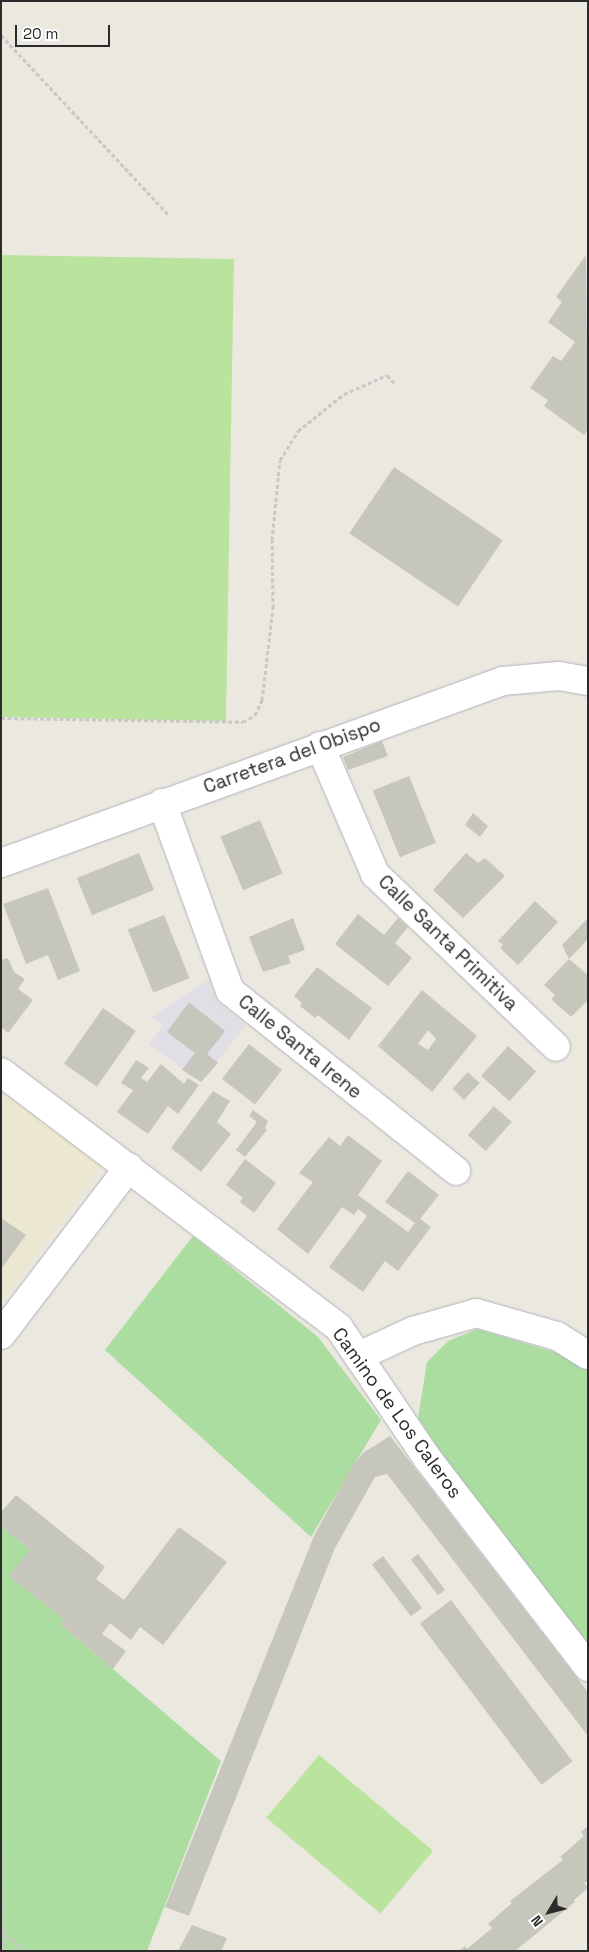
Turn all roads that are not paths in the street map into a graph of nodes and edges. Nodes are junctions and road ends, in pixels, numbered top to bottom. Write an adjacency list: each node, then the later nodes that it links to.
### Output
1 (588, 681): 2 (street, Carretera del Obispo)
2 (320, 746): 3 (street, Carretera del Obispo); 5 (street, Calle Santa Primitiva)
3 (162, 804): 4 (street, Carretera del Obispo); 8 (street, Calle Santa Irene)
4 (1, 863)
5 (556, 1047)
6 (1, 1072): 7 (street, Camino de Los Caleros)
7 (129, 1167): 9 (street); 10 (street, Camino de Los Caleros)
8 (456, 1171)
9 (1, 1335)
10 (359, 1356): 11 (street); 12 (street, Camino de Los Caleros)
11 (588, 1356)
12 (588, 1667)

